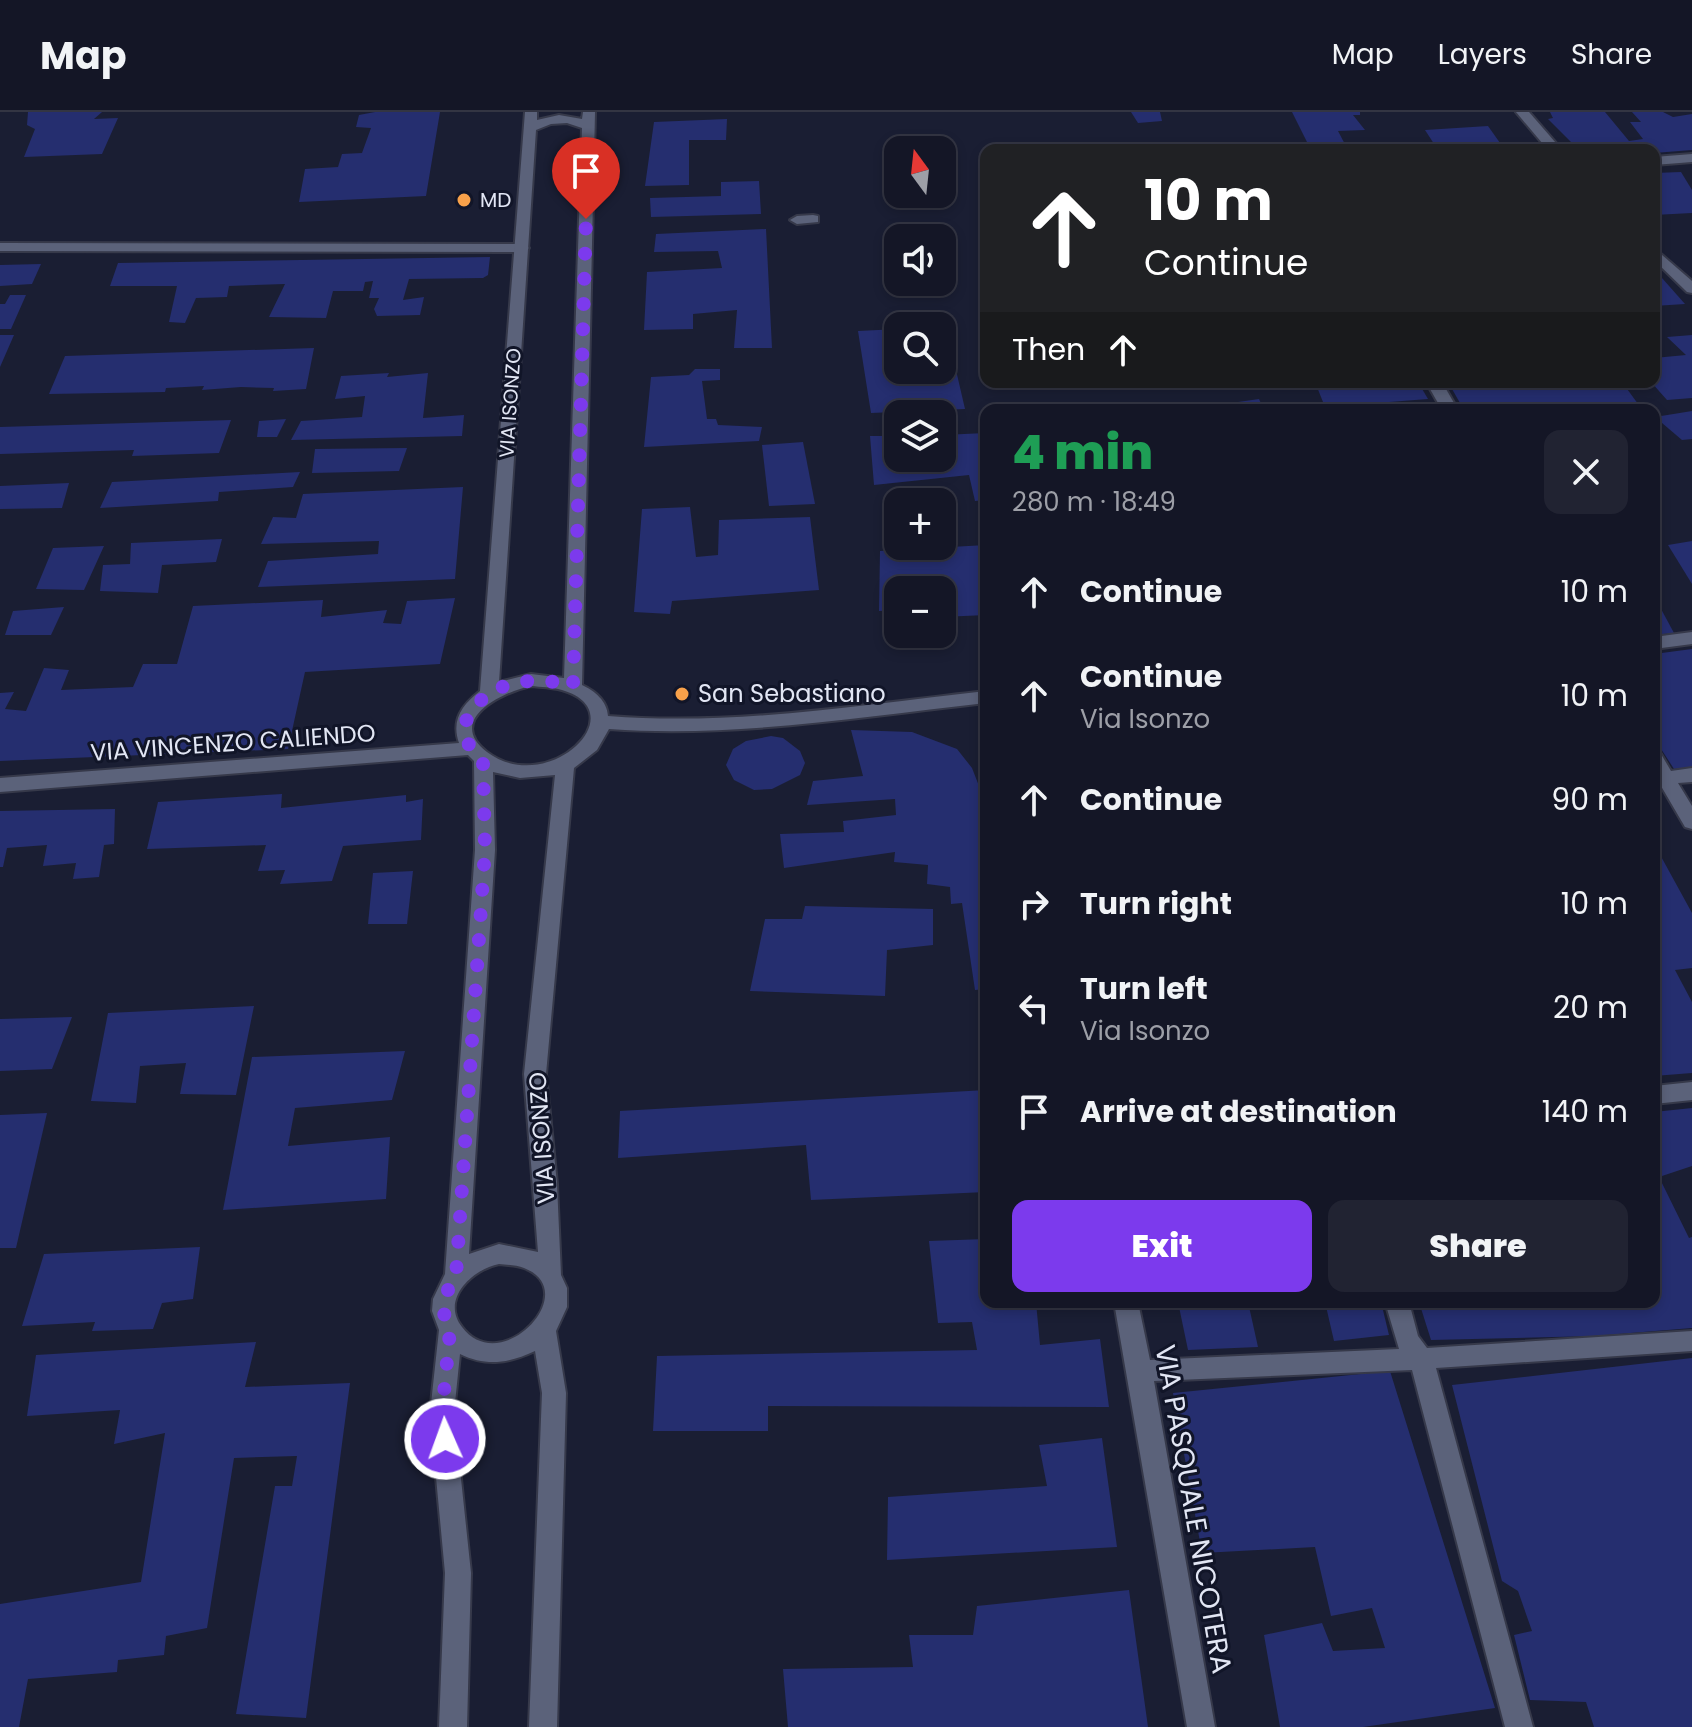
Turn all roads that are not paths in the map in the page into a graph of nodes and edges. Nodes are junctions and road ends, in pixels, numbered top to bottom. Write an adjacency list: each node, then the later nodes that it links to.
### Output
1 (1522, 112): 4 (street)
2 (589, 119): 3 (street); 15 (street)
3 (531, 120): 10 (street, VIA ISONZO)
4 (1550, 144)
5 (1692, 158): 6 (street)
6 (1660, 161)
7 (813, 219): 8 (street)
8 (797, 220)
9 (0, 247): 10 (street)
10 (522, 248): 16 (street, VIA ISONZO)
11 (1660, 258): 12 (street)
12 (1692, 289)
13 (1692, 638): 14 (street)
14 (1660, 642)
15 (573, 686): 16 (street); 18 (street)
16 (489, 693): 19 (street)
17 (980, 698): 18 (street)
18 (602, 722): 20 (street)
19 (477, 756): 20 (street); 23 (street, VIA VINCENZO CALIENDO); 28 (street)
20 (565, 765): 27 (street, VIA ISONZO)
21 (1692, 775): 22 (street)
22 (1660, 779): 24 (street)
23 (0, 785)
24 (1692, 822)
25 (1692, 1091): 26 (street)
26 (1660, 1094)
27 (550, 1273): 28 (street); 31 (street)
28 (456, 1276): 32 (street)
29 (1127, 1308): 35 (street, VIA PASQUALE NICOTERA)
30 (1399, 1308): 34 (street)
31 (544, 1330): 32 (street); 37 (street)
32 (450, 1331): 36 (street)
33 (1692, 1341): 34 (street)
34 (1421, 1358): 35 (street); 39 (street)
35 (1140, 1371): 38 (street, VIA PASQUALE NICOTERA)
36 (453, 1727)
37 (543, 1727)
38 (1201, 1727)
39 (1519, 1727)

